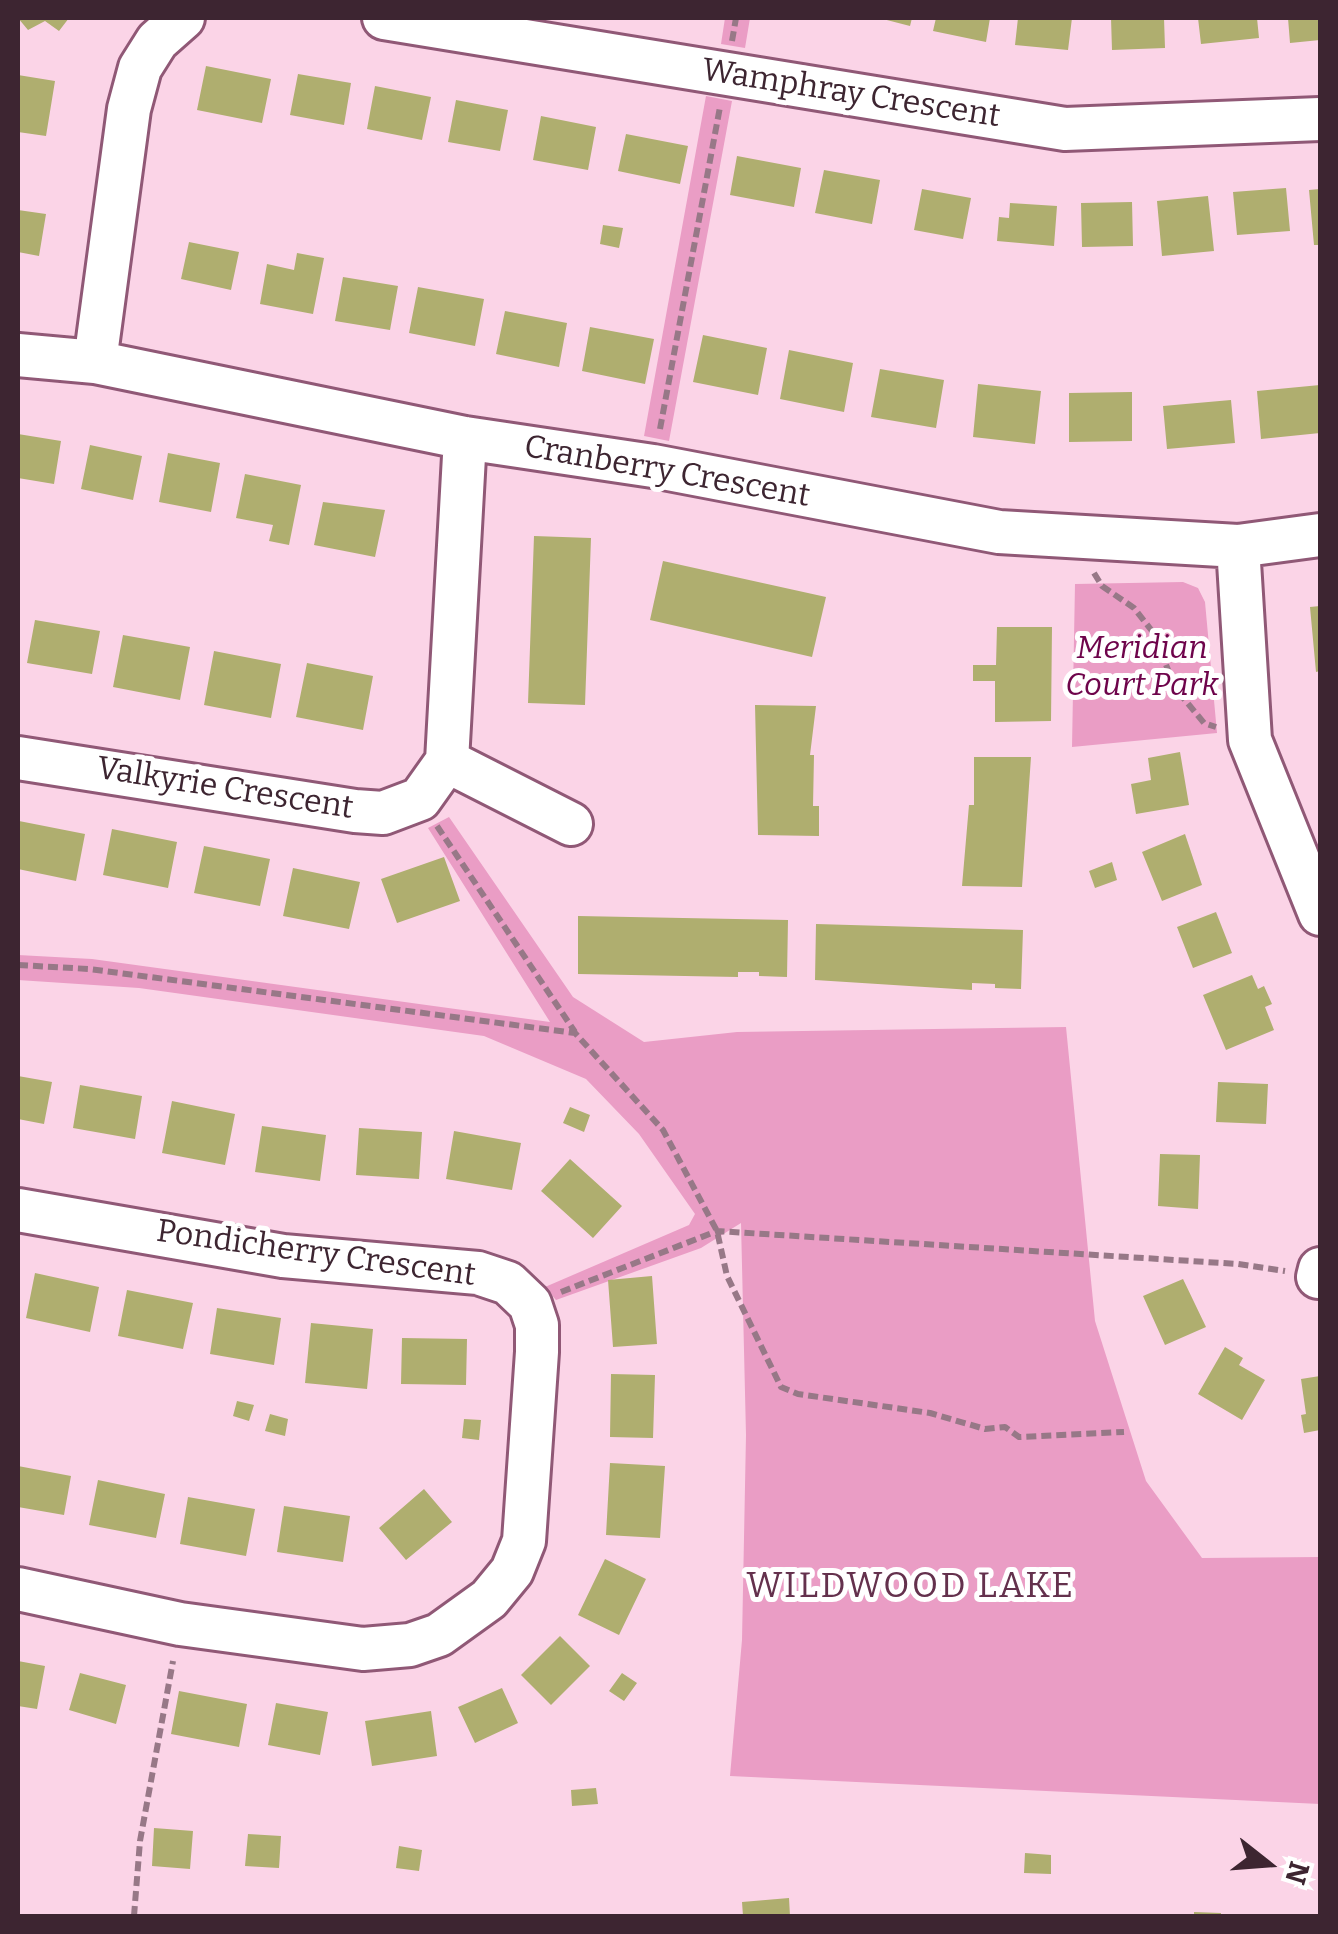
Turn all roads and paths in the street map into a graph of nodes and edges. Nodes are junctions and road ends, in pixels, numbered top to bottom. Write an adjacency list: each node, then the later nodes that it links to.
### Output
1 (183, 18): 6 (street)
2 (384, 18): 3 (street, Wamphray Crescent)
3 (727, 74): 4 (street, Wamphray Crescent); 8 (path)
4 (1320, 119)
5 (18, 355): 6 (street, Cranberry Crescent)
6 (94, 362): 7 (street, Cranberry Crescent)
7 (464, 438): 8 (street, Cranberry Crescent); 14 (street)
8 (653, 466): 10 (street, Cranberry Crescent)
9 (1320, 535): 11 (street, Cranberry Crescent)
10 (1088, 540): 11 (street, Cranberry Crescent); 12 (path)
11 (1238, 546): 12 (street)
12 (1250, 740): 17 (street)
13 (18, 758): 15 (street, Valkyrie Crescent)
14 (447, 761): 15 (street); 16 (street)
15 (420, 799): 19 (path)
16 (571, 824)
17 (1320, 914)
18 (18, 966): 19 (path)
19 (576, 1033): 21 (path)
20 (18, 1210): 23 (street, Pondicherry Crescent)
21 (717, 1231): 22 (path); 23 (path); 24 (path)
22 (1319, 1273)
23 (530, 1304): 26 (street)
24 (1124, 1432)
25 (18, 1589): 26 (street)
26 (180, 1624): 27 (path)
27 (134, 1916)

